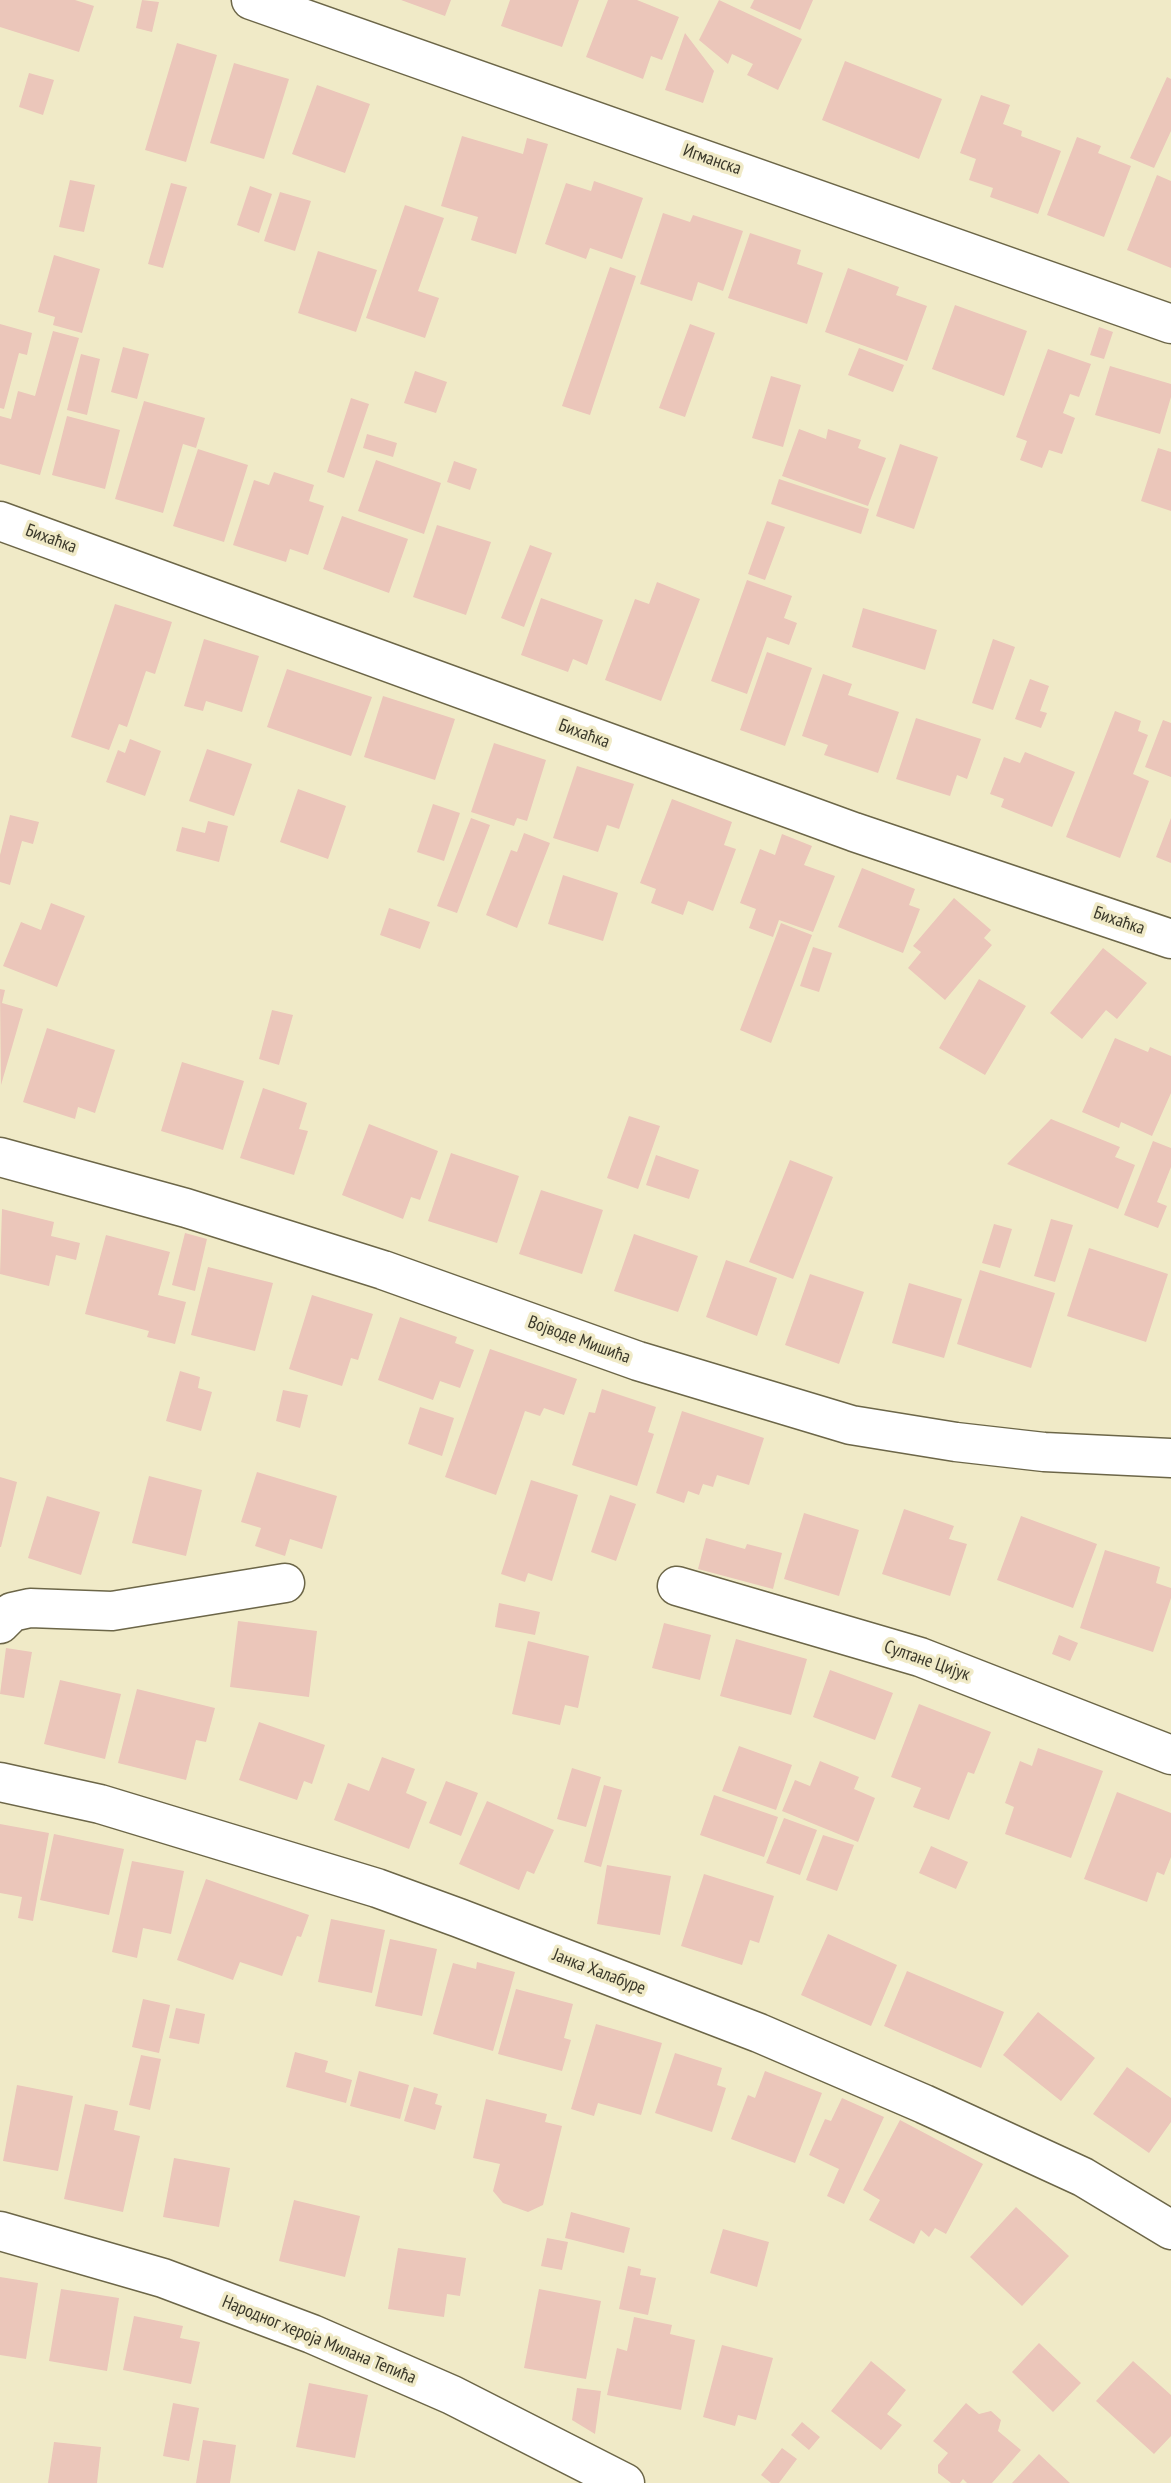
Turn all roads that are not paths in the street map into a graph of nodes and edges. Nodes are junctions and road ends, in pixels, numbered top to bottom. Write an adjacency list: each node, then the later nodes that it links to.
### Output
1 (251, 0): 2 (street, Игманска)
2 (1171, 324)
3 (0, 521): 4 (street, Бихаћка)
4 (1171, 939)
5 (0, 1157): 6 (street, Војводе Мишића)
6 (1171, 1458)
7 (285, 1583): 9 (street)
8 (677, 1586): 10 (street, Султане Цијук)
9 (0, 1624)
10 (1171, 1755)
11 (0, 1782): 12 (street, Јанка Халабуре)
12 (1171, 2230)
13 (0, 2231): 14 (street, Народног хероја Милана Тепића)
14 (625, 2483)

